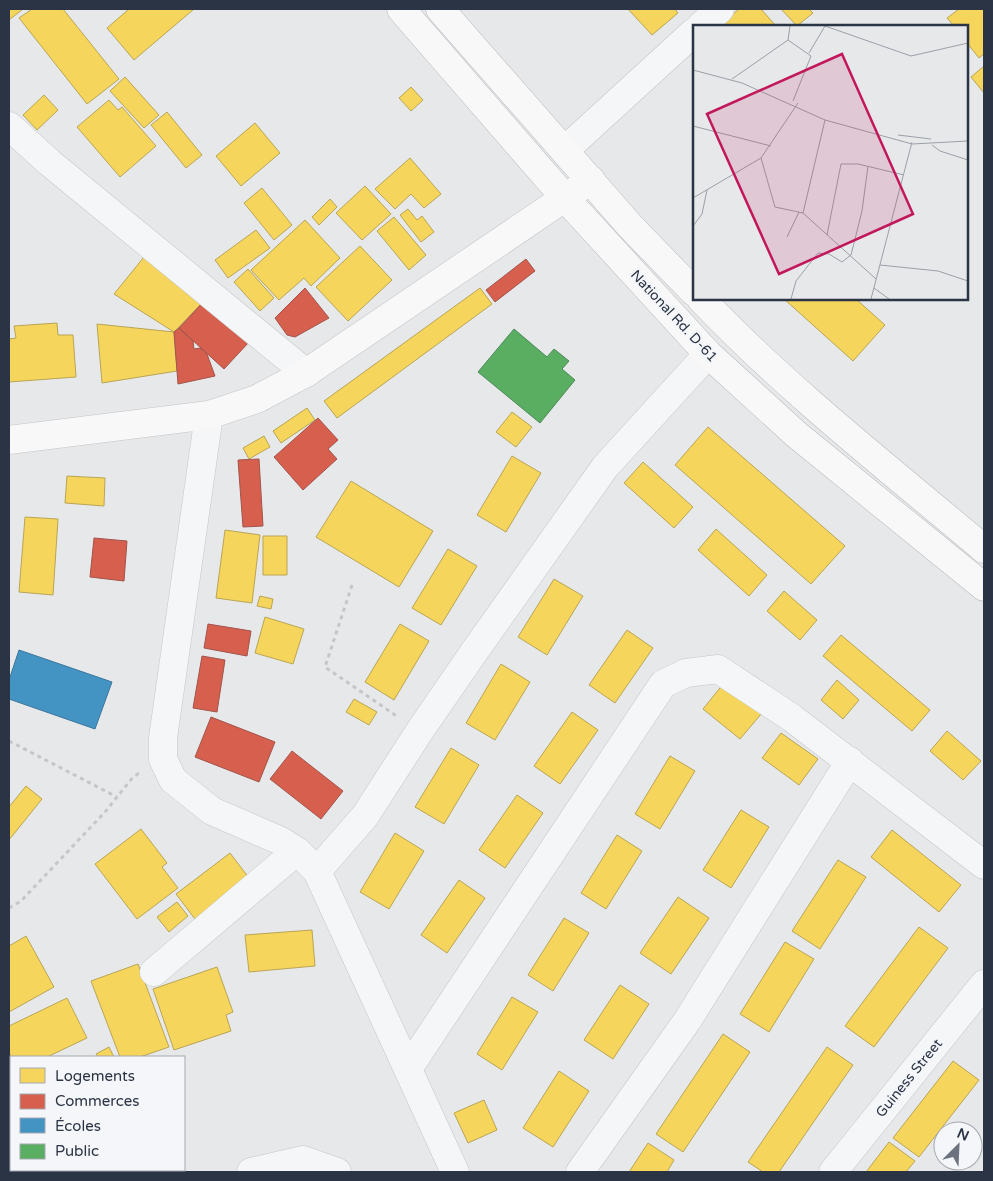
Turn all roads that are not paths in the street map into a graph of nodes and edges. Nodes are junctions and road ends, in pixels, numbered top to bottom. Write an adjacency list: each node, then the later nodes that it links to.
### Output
1 (401, 9): 9 (main road, National Rd. D-61)
2 (440, 9): 7 (main road)
3 (720, 9): 4 (street)
4 (702, 25)
5 (693, 33): 7 (street)
6 (9, 126): 13 (street)
7 (564, 150): 8 (main road)
8 (591, 180): 9 (main road); 10 (main road)
9 (565, 198): 12 (main road, National Rd. D-61); 13 (main road)
10 (693, 291)
11 (702, 300): 16 (main road)
12 (708, 354): 17 (main road, National Rd. D-61); 21 (street)
13 (306, 373): 14 (main road)
14 (209, 415): 15 (main road); 19 (street)
15 (9, 440)
16 (984, 549)
17 (984, 587)
18 (850, 761): 20 (street); 24 (street); 28 (street)
19 (297, 851): 21 (street); 22 (street)
20 (984, 865)
21 (317, 871): 24 (street)
22 (154, 972)
23 (984, 984): 29 (street, Guiness Street)
24 (408, 1069): 27 (street)
25 (251, 1172): 26 (street)
26 (337, 1172)
27 (455, 1172)
28 (580, 1172)
29 (833, 1172)

